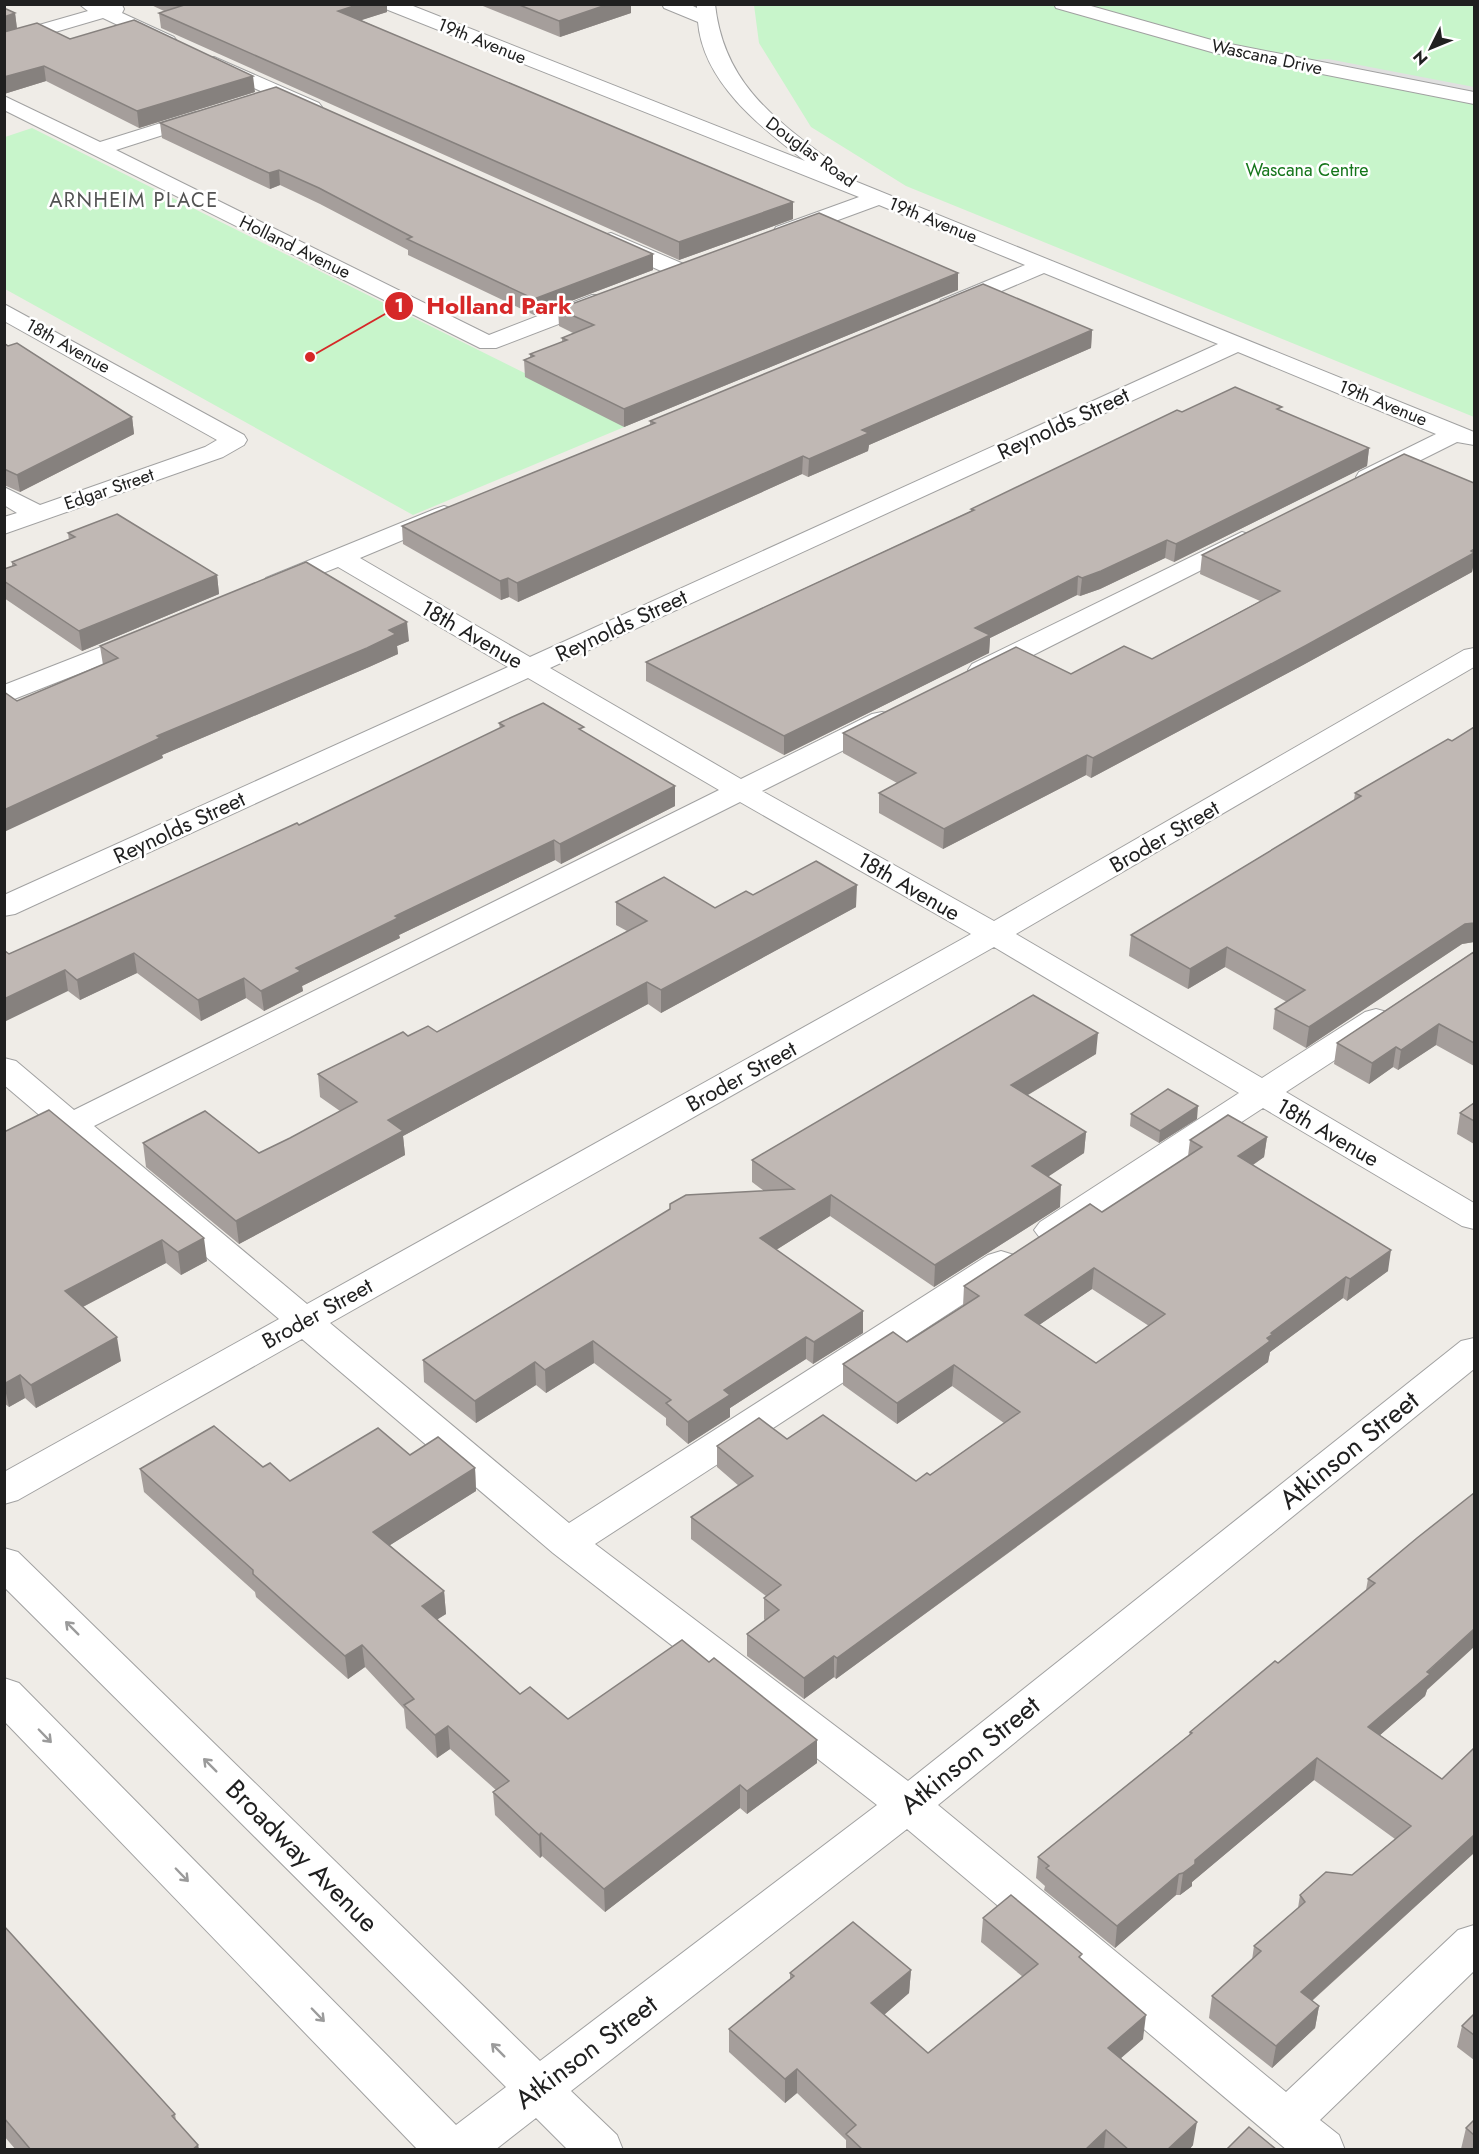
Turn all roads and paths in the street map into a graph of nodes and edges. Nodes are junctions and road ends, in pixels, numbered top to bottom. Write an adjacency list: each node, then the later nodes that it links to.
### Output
1 (132, 4): 5 (street)
2 (390, 4): 17 (street, 19th Avenue)
3 (670, 4): 6 (street)
4 (1063, 4): 9 (street, Wascana Drive)
5 (96, 8): 7 (street); 8 (street)
6 (706, 11): 17 (street, Douglas Road)
7 (4, 41)
8 (279, 93): 10 (street); 14 (street)
9 (1474, 98)
10 (256, 100)
11 (4, 102): 13 (street, Holland Avenue)
12 (223, 110): 16 (street)
13 (31, 116): 15 (street); 16 (street, Holland Avenue)
14 (333, 117)
15 (4, 124)
16 (98, 149): 24 (street, Holland Avenue)
17 (878, 198): 19 (street); 21 (street, 19th Avenue)
18 (592, 231): 22 (street)
19 (767, 238)
20 (700, 262): 22 (street)
21 (1044, 265): 26 (street); 27 (street, 19th Avenue)
22 (678, 270): 23 (street)
23 (645, 283)
24 (622, 291)
25 (4, 311): 29 (street, 18th Avenue)
26 (923, 315)
27 (1237, 344): 28 (street, 19th Avenue); 40 (street, Reynolds Street)
28 (1465, 437): 30 (street)
29 (214, 452): 33 (street, Edgar Street)
30 (1349, 486)
31 (4, 494): 33 (street)
32 (463, 506): 36 (street)
33 (37, 514): 34 (street, Edgar Street)
34 (4, 526)
35 (1264, 529): 41 (street)
36 (341, 558): 37 (street); 40 (street, 18th Avenue)
37 (254, 593)
38 (167, 628): 42 (street)
39 (1474, 656): 46 (street, Broder Street)
40 (529, 667): 44 (street, 18th Avenue); 45 (street, Reynolds Street)
41 (954, 684)
42 (4, 695)
43 (901, 711): 44 (street)
44 (741, 791): 46 (street, 18th Avenue); 50 (street)
45 (4, 907)
46 (994, 934): 49 (street, 18th Avenue); 52 (street, Broder Street)
47 (1407, 998): 49 (street)
48 (4, 1068): 50 (street)
49 (1262, 1094): 51 (street, 18th Avenue); 55 (street)
50 (70, 1125): 52 (street)
51 (1474, 1218)
52 (303, 1321): 54 (street, Broder Street); 55 (street)
53 (1474, 1350): 58 (street, Atkinson Street)
54 (4, 1490)
55 (567, 1543): 58 (street)
56 (4, 1562): 60 (street, Broadway Avenue, one-way to 56)
57 (4, 1694): 62 (street, one-way to 62)
58 (908, 1805): 60 (street, Atkinson Street); 61 (street)
59 (1474, 1943): 61 (street)
60 (538, 2089): 63 (street, Atkinson Street); 64 (street, Broadway Avenue)
61 (1287, 2121): 65 (street)
62 (450, 2150)
63 (459, 2150)
64 (600, 2150)
65 (1322, 2150)

